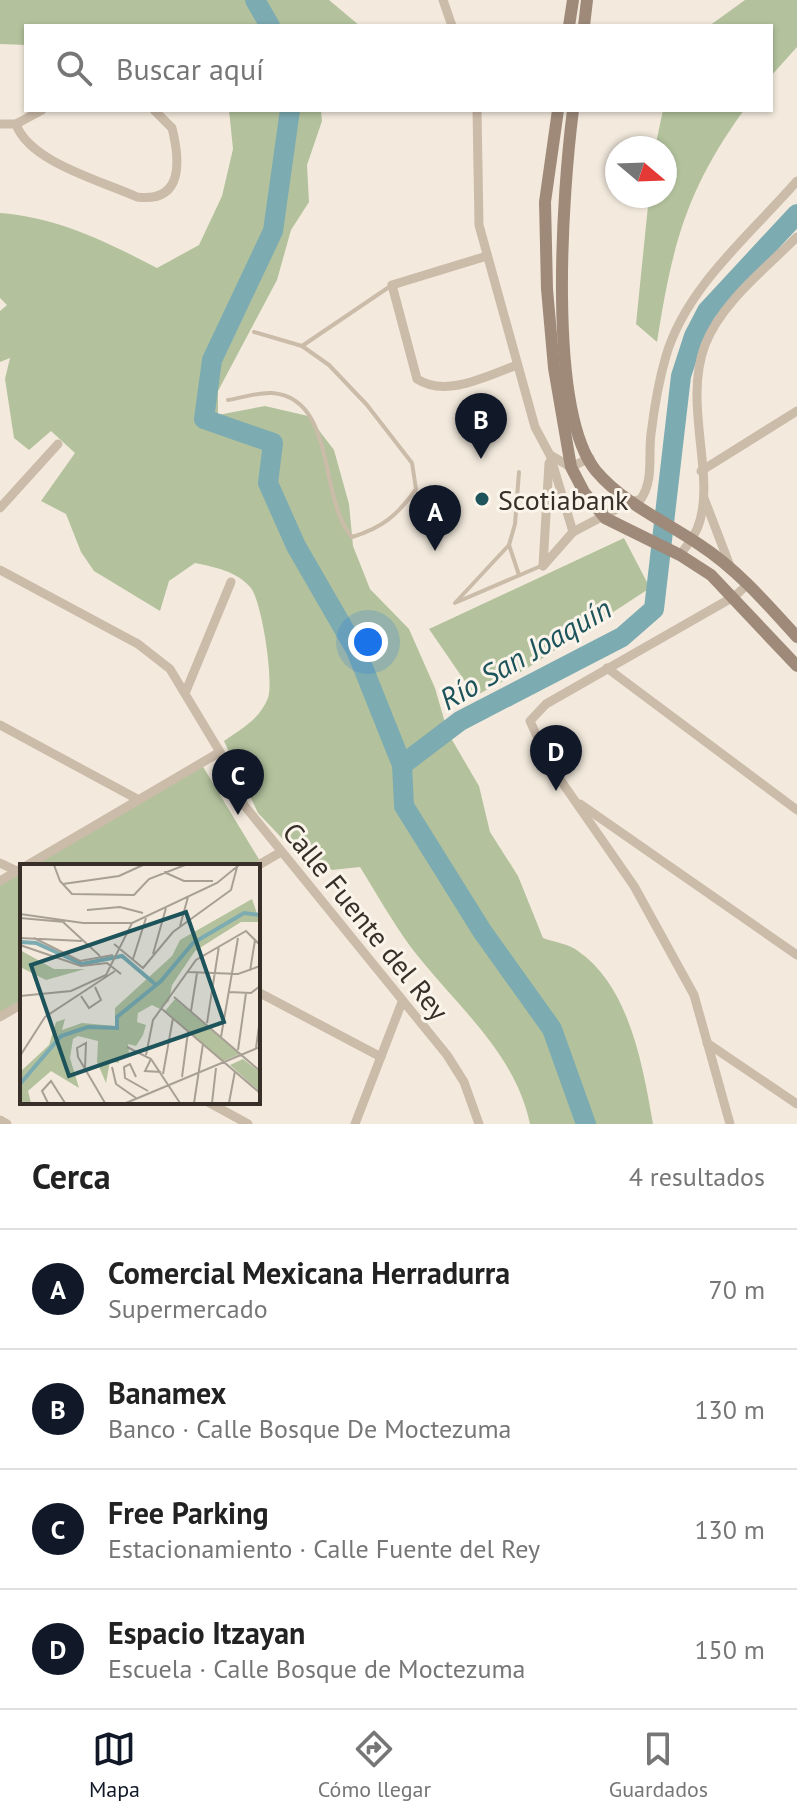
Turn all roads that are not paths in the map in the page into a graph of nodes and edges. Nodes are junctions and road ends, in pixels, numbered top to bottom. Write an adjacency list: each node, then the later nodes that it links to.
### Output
1 (443, 0): 4 (street)
2 (573, 0): 5 (main road)
3 (587, 0): 6 (main road)
4 (451, 24)
5 (569, 24)
6 (584, 24)
7 (38, 112): 13 (street)
8 (156, 112): 13 (street)
9 (477, 112): 16 (street)
10 (558, 112): 26 (main road)
11 (573, 112): 25 (main road)
12 (0, 124): 13 (street)
13 (16, 124)
14 (797, 181): 30 (street)
15 (797, 237): 27 (street)
16 (487, 256): 17 (street); 20 (street)
17 (392, 285): 19 (lane); 20 (street)
18 (254, 332): 19 (lane)
19 (302, 346): 21 (lane)
20 (517, 365): 24 (street)
21 (228, 400)
22 (797, 411): 27 (street)
23 (58, 444): 31 (street)
24 (550, 455): 26 (street); 33 (street); 37 (street)
25 (590, 458): 26 (street); 30 (main road)
26 (571, 467): 32 (main road)
27 (701, 471): 29 (street)
28 (519, 472): 35 (lane)
29 (703, 491): 34 (street); 38 (street)
30 (630, 502): 32 (street); 34 (main road)
31 (0, 508)
32 (605, 518): 33 (street); 36 (main road)
33 (573, 532): 37 (street)
34 (690, 539): 36 (street); 38 (main road)
35 (509, 545): 40 (lane); 40 (lane)
36 (680, 555): 43 (main road)
37 (543, 566): 40 (lane)
38 (731, 569): 42 (main road)
39 (0, 570): 47 (street, Calle Fuente del Rey)
40 (519, 575)
41 (231, 582): 47 (street)
42 (748, 584): 43 (street); 44 (main road)
43 (735, 596): 45 (main road); 46 (street)
44 (797, 637)
45 (797, 666)
46 (607, 668): 51 (street); 52 (street)
47 (186, 691): 49 (street, Calle Fuente del Rey)
48 (0, 725): 50 (street)
49 (220, 752): 50 (street); 53 (street, Calle Fuente del Rey)
50 (139, 800): 55 (street)
51 (575, 801): 60 (street); 65 (street)
52 (797, 810)
53 (281, 852): 56 (street); 62 (street, Calle Fuente del Rey)
54 (0, 863): 57 (street)
55 (30, 864)
56 (260, 864)
57 (20, 868)
58 (20, 870): 59 (street)
59 (0, 881)
60 (797, 955)
61 (260, 993): 66 (street)
62 (402, 1002): 66 (street); 73 (street, Calle Fuente del Rey)
63 (20, 1005): 64 (street)
64 (0, 1017)
65 (707, 1043): 68 (street); 74 (street)
66 (381, 1057): 72 (street)
67 (212, 1104): 71 (street)
68 (797, 1104)
69 (0, 1120): 70 (street)
70 (7, 1124)
71 (248, 1124)
72 (355, 1124)
73 (479, 1124)
74 (730, 1124)

